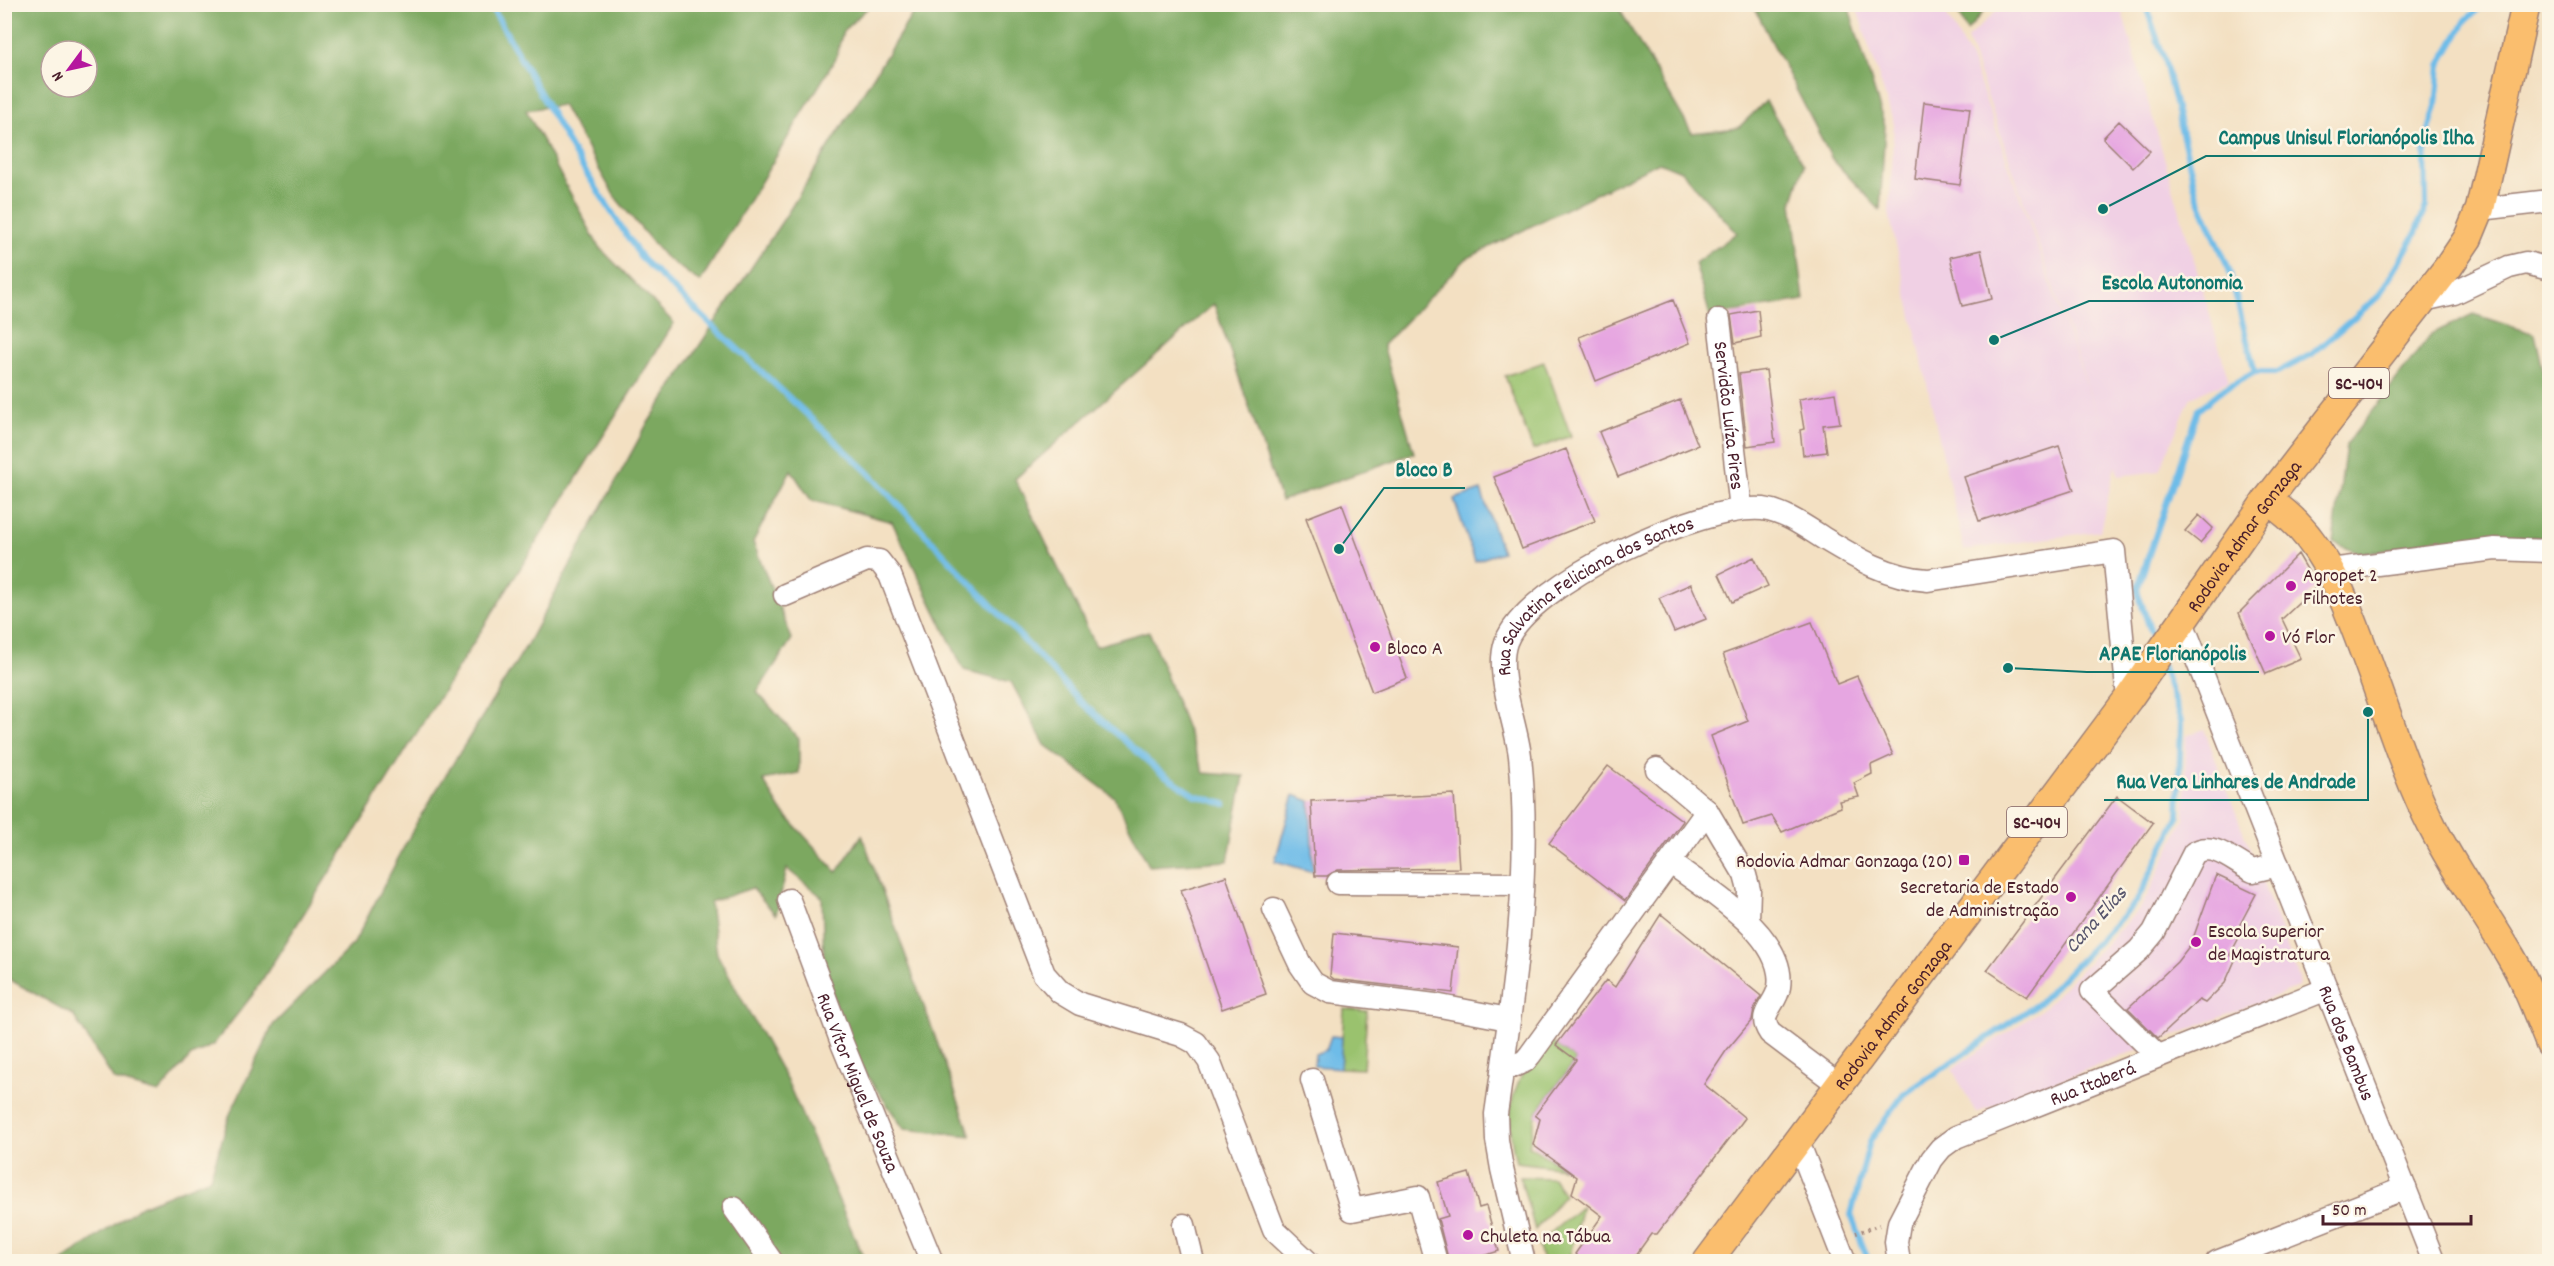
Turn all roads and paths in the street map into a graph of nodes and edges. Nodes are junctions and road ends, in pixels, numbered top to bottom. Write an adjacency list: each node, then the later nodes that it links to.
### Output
1 (2526, 4): 3 (main road, Rodovia Admar Gonzaga / SC-404)
2 (2550, 201): 3 (street)
3 (2480, 209): 5 (main road, Rodovia Admar Gonzaga / SC-404)
4 (2550, 269): 5 (street)
5 (2423, 300): 7 (main road, Rodovia Admar Gonzaga / SC-404)
6 (1719, 320): 8 (street, Servidão Luíza Pires)
7 (2267, 500): 10 (main road); 12 (main road, Rodovia Admar Gonzaga / SC-404)
8 (1741, 510): 13 (street, Rua Salvatina Feliciana dos Santos); 19 (street, Rua Salvatina Feliciana dos Santos)
9 (2550, 551): 10 (street)
10 (2330, 570): 25 (main road)
11 (785, 595): 39 (street)
12 (2182, 622): 13 (main road, Rodovia Admar Gonzaga / SC-404); 17 (street, Rua dos Bambus)
13 (2136, 688): 29 (main road, Rodovia Admar Gonzaga / SC-404)
14 (1657, 769): 15 (street)
15 (1707, 811): 16 (street); 22 (street)
16 (1671, 863): 22 (street); 27 (street)
17 (2278, 865): 23 (street, Rua dos Bambus); 26 (street)
18 (1338, 883): 19 (street)
19 (1522, 884): 24 (street, Rua Salvatina Feliciana dos Santos)
20 (789, 900): 37 (street, Rua Vítor Miguel de Souza)
21 (1274, 909): 24 (street)
22 (1748, 920): 29 (street)
23 (2327, 989): 26 (street, Rua Itaberá); 31 (street, Rua dos Bambus)
24 (1509, 1019): 27 (street, Rua Salvatina Feliciana dos Santos)
25 (2550, 1044)
26 (2158, 1056): 44 (street, Rua Itaberá)
27 (1502, 1071): 41 (street, Rua Salvatina Feliciana dos Santos)
28 (1312, 1080): 40 (street)
29 (1838, 1084): 30 (main road, Rodovia Admar Gonzaga / SC-404)
30 (1797, 1139): 42 (main road, Rodovia Admar Gonzaga / SC-404); 43 (street)
31 (2405, 1188): 45 (street); 46 (street, Rua dos Bambus)
32 (734, 1208): 36 (street)
33 (1184, 1225): 38 (street)
34 (1873, 1226): 35 (path)
35 (1851, 1236)
36 (772, 1262)
37 (932, 1262)
38 (1193, 1262)
39 (1308, 1262)
40 (1436, 1262)
41 (1524, 1262)
42 (1707, 1262)
43 (1845, 1262)
44 (1899, 1262)
45 (2217, 1262)
46 (2434, 1262)

